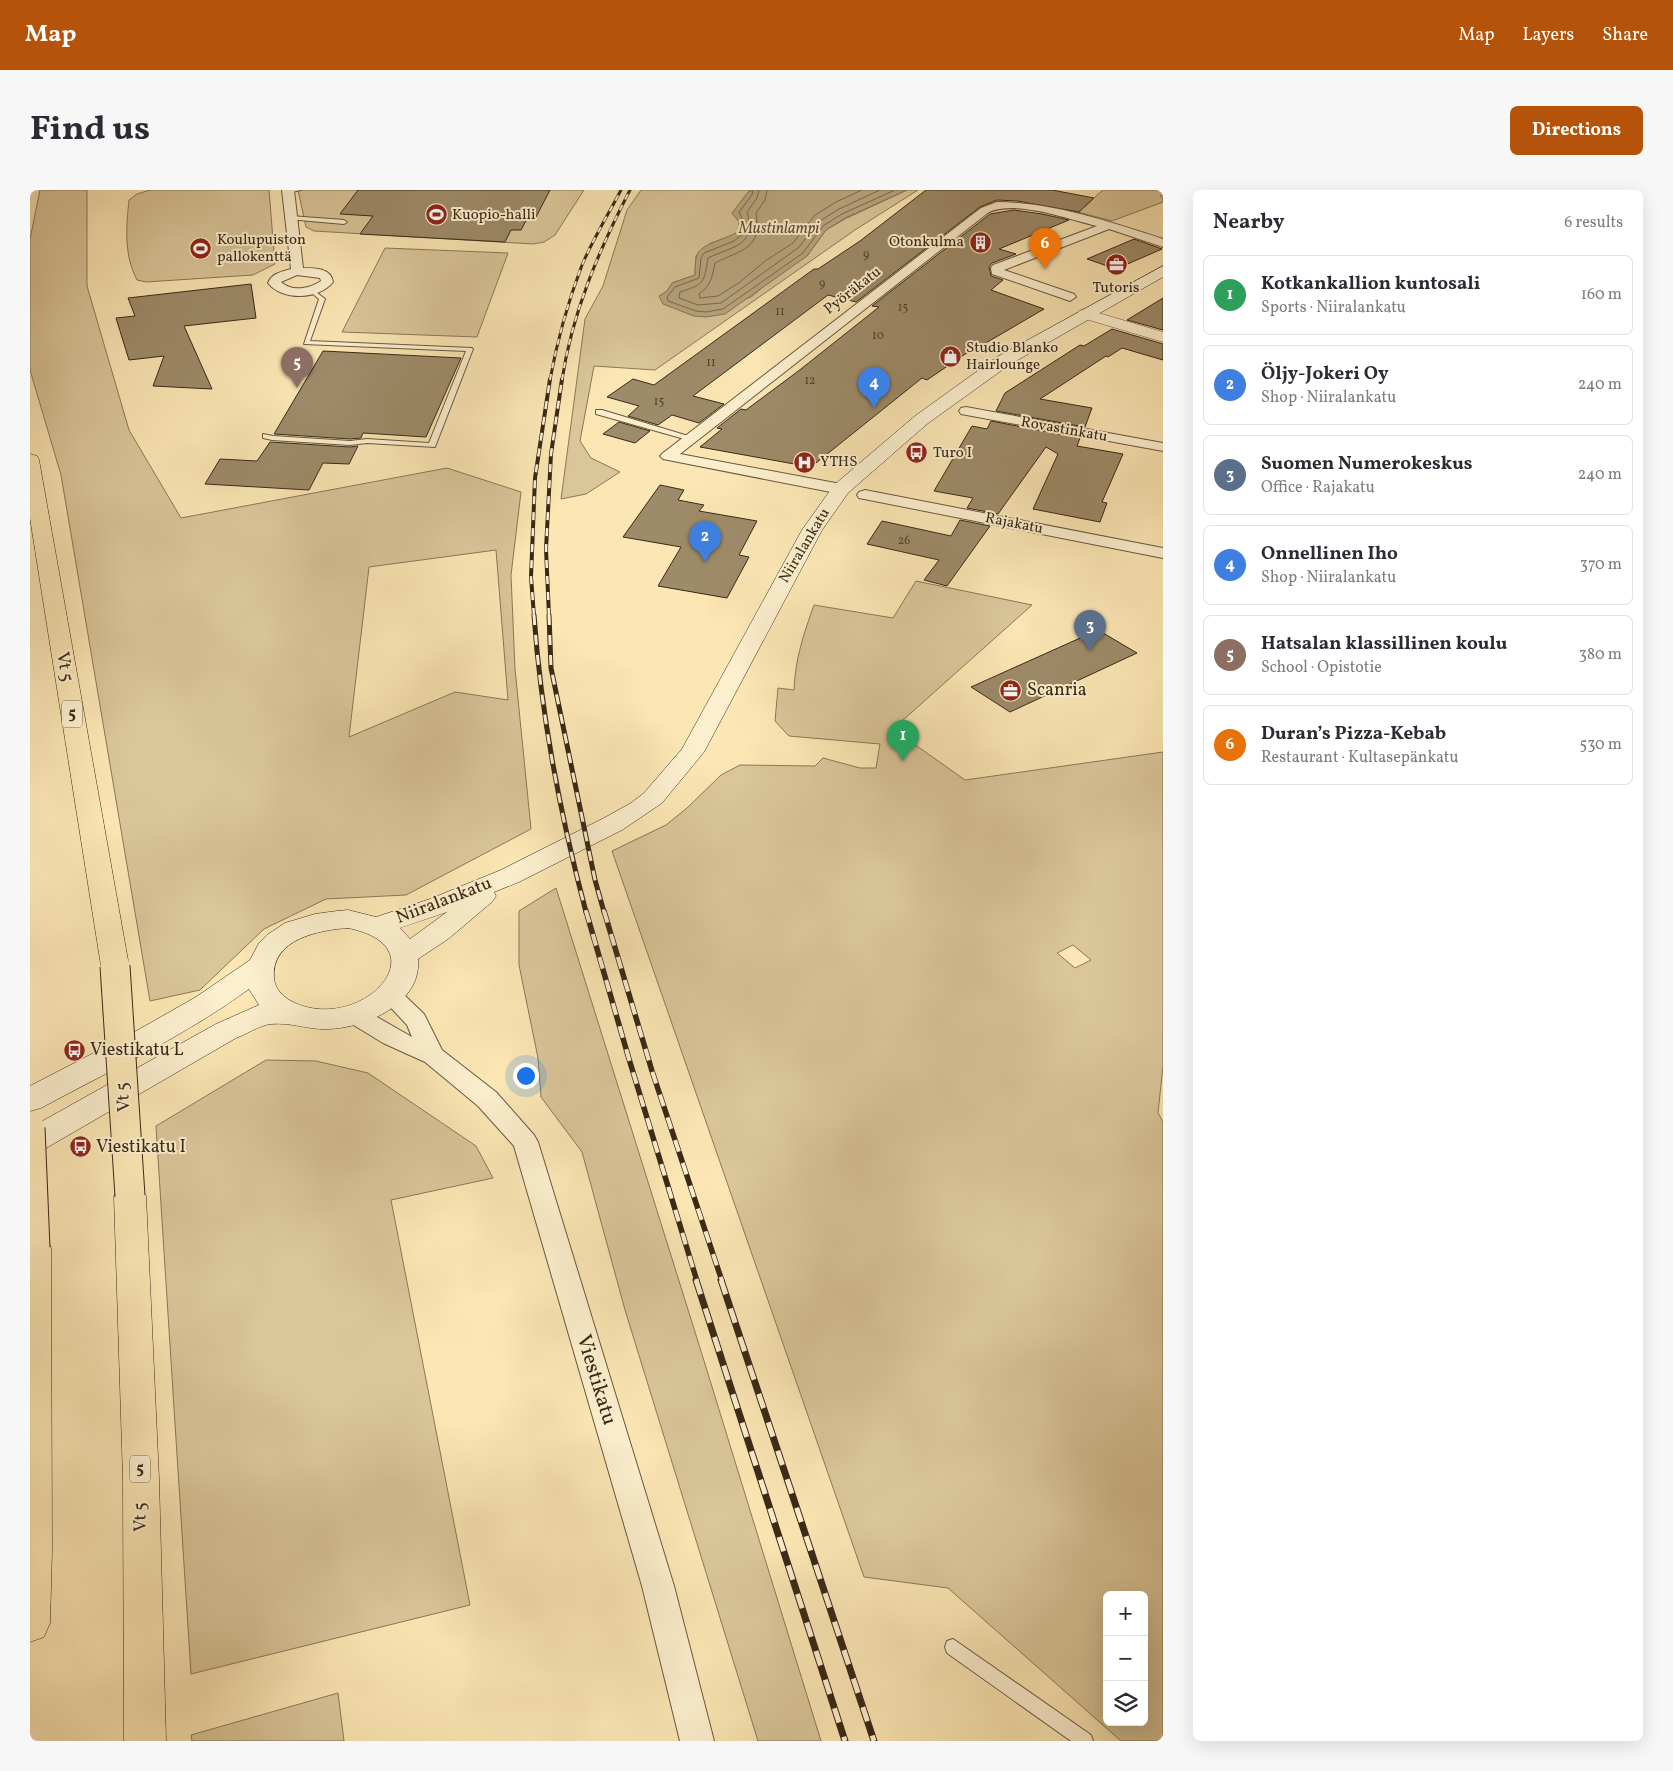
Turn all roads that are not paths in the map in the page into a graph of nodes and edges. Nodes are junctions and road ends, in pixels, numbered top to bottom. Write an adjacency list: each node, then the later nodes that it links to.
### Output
1 (288, 190): 2 (lane); 3 (street)
2 (298, 190)
3 (290, 218): 4 (lane); 7 (street)
4 (344, 222)
5 (1109, 225): 6 (street, Pyöräkatu); 10 (street); 16 (street, Pyöräkatu)
6 (1163, 244)
7 (297, 271): 9 (street); 9 (street)
8 (1163, 271): 11 (main road, Niiralankatu)
9 (311, 290): 15 (lane)
10 (1070, 297)
11 (1085, 314): 12 (main road); 19 (main road, Niiralankatu)
12 (1163, 337)
13 (966, 411): 17 (street, Rovastinkatu)
14 (599, 412): 16 (lane)
15 (266, 436)
16 (692, 438): 19 (street, Pyöräkatu)
17 (1163, 447)
18 (30, 460): 35 (highway, Vt 5 / 5, bridge)
19 (841, 489): 22 (main road, Niiralankatu)
20 (865, 495): 21 (street, Rajakatu)
21 (1163, 553)
22 (510, 876): 23 (main road, Niiralankatu); 24 (main road, Niiralankatu)
23 (378, 926): 24 (main road); 25 (main road)
24 (404, 955): 26 (main road)
25 (261, 966): 27 (main road); 30 (main road)
26 (390, 995): 28 (main road); 29 (street, Viestikatu)
27 (289, 1013): 28 (main road); 32 (main road)
28 (355, 1015): 29 (street, Viestikatu)
29 (433, 1056): 36 (street, Viestikatu)
30 (30, 1100)
31 (30, 1128): 33 (highway, bridge)
32 (30, 1143)
33 (30, 1623)
34 (953, 1648): 37 (lane)
35 (145, 1741)
36 (697, 1741)
37 (1084, 1741)

